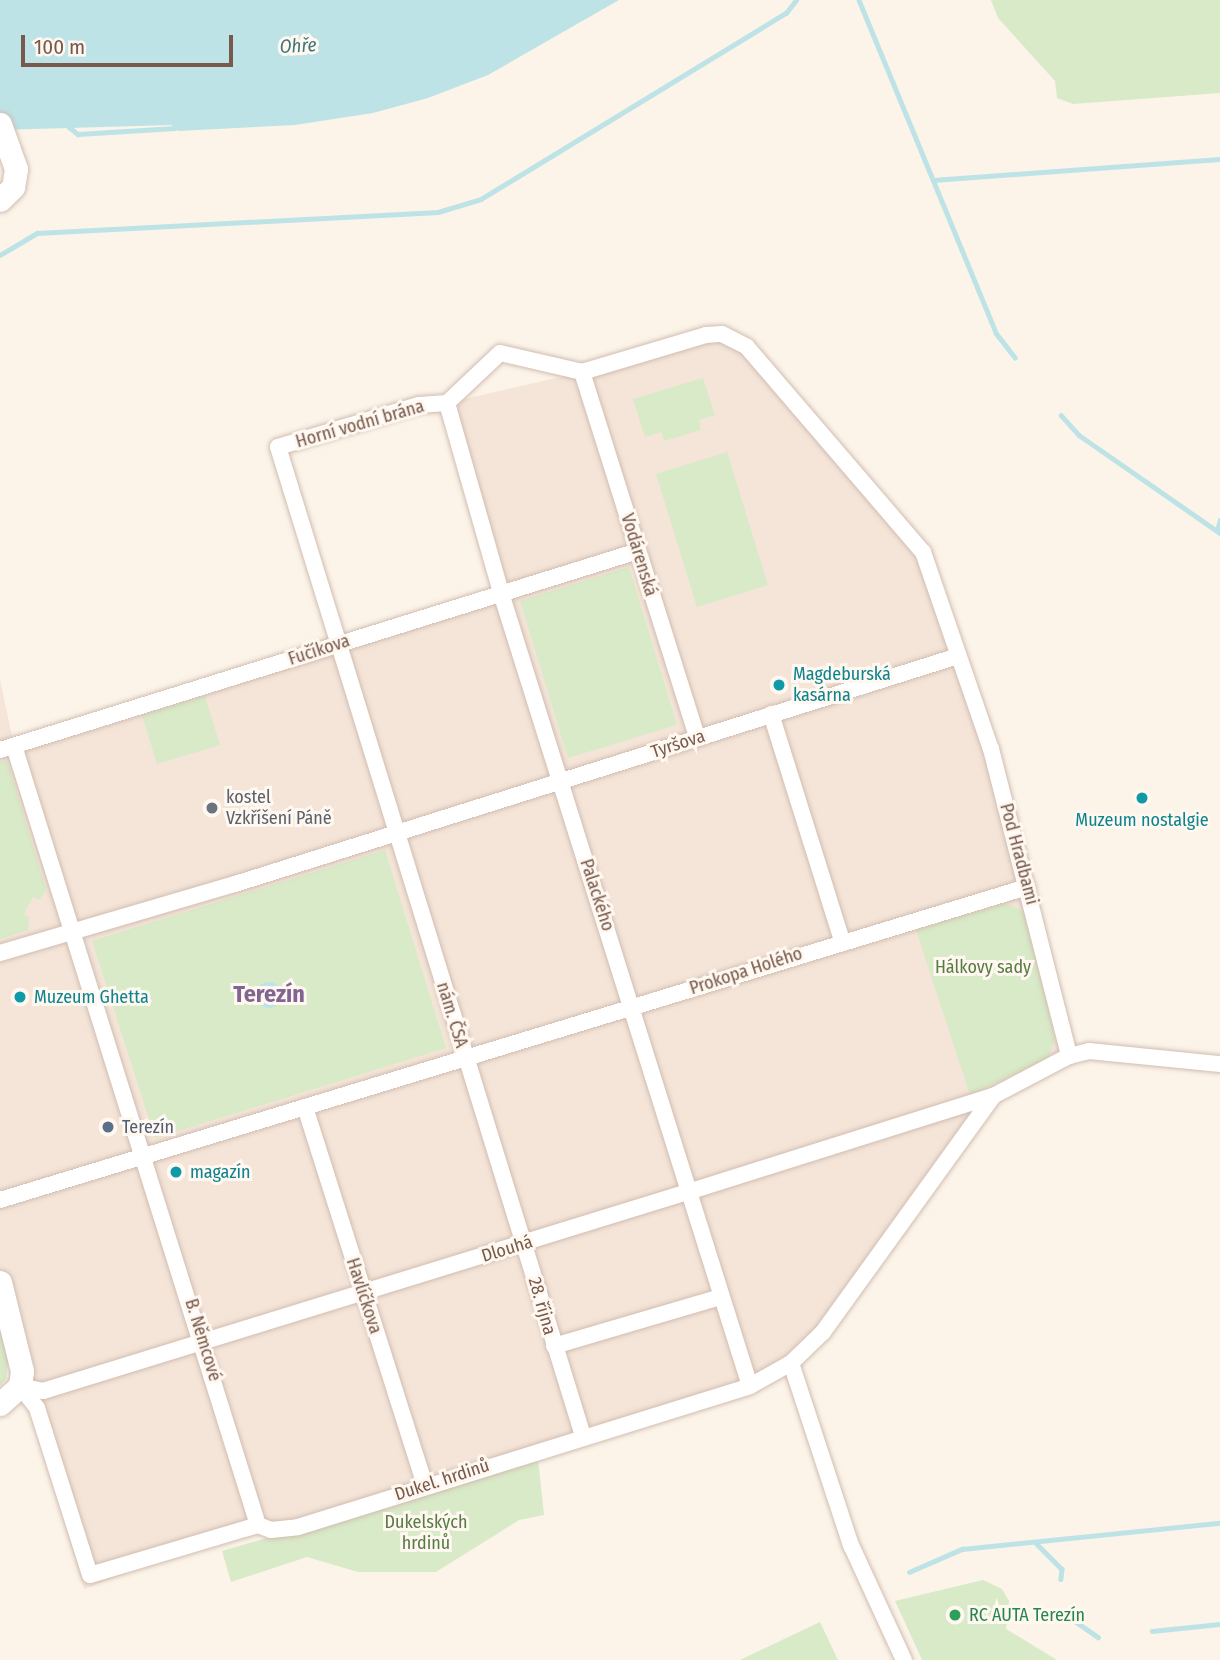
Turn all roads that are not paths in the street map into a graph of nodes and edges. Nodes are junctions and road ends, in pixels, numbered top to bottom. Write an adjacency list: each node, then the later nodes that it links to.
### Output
1 (0, 124): 2 (main road)
2 (0, 200)
3 (582, 372): 4 (street, Horní vodní brána); 5 (street, Vodárenská); 8 (street, Pod Hradbami)
4 (447, 403): 6 (street, Palackého); 7 (street, Horní vodní brána)
5 (638, 551): 6 (street, Fučíkova); 10 (street, Vodárenská)
6 (501, 593): 7 (street, Fučíkova); 12 (street, Palackého)
7 (339, 643): 11 (street, Fučíkova); 13 (street, nám. ČSA)
8 (958, 656): 9 (street, Tyršova); 14 (street, Pod Hradbami)
9 (771, 714): 10 (street, Tyršova); 16 (street)
10 (697, 737): 12 (street, Tyršova)
11 (7, 748): 15 (street)
12 (561, 781): 13 (street, Tyršova); 18 (street, Palackého)
13 (397, 831): 15 (street); 19 (street, nám. ČSA)
14 (1027, 887): 16 (street, Prokopa Holého); 20 (street, Pod Hradbami)
15 (74, 931): 17 (street); 24 (street)
16 (842, 940): 18 (street, Prokopa Holého)
17 (0, 953)
18 (633, 1007): 19 (street, Prokopa Holého); 25 (street, Palackého)
19 (464, 1056): 23 (street, nám. ČSA); 27 (street, 28. října)
20 (1069, 1056): 21 (street); 22 (street, Dlouhá)
21 (1220, 1064)
22 (993, 1096): 25 (street, Dlouhá); 33 (street, Dukel. hrdinů)
23 (305, 1107): 24 (street, nám. ČSA); 29 (street, Havlíčkova)
24 (144, 1156): 26 (street, nám. ČSA); 31 (street, B. Němcové)
25 (688, 1192): 27 (street, Dlouhá); 30 (street, Palackého)
26 (0, 1200)
27 (524, 1244): 29 (street, Dlouhá); 32 (street, 28. října)
28 (0, 1282): 34 (main road)
29 (363, 1293): 31 (street, Dlouhá); 38 (street, Havlíčkova)
30 (721, 1297): 32 (street); 35 (street, Palackého)
31 (204, 1341): 34 (street, Dlouhá); 39 (street, B. Němcové)
32 (554, 1346): 37 (street, 28. října)
33 (791, 1363): 35 (street, Dukel. hrdinů); 40 (street)
34 (20, 1386): 36 (main road); 39 (street, Dukel. hrdinů)
35 (750, 1386): 37 (street, Dukel. hrdinů)
36 (0, 1404)
37 (583, 1436): 38 (street, Dukel. hrdinů)
38 (425, 1485): 39 (street, Dukel. hrdinů)
39 (258, 1525)
40 (904, 1660)

